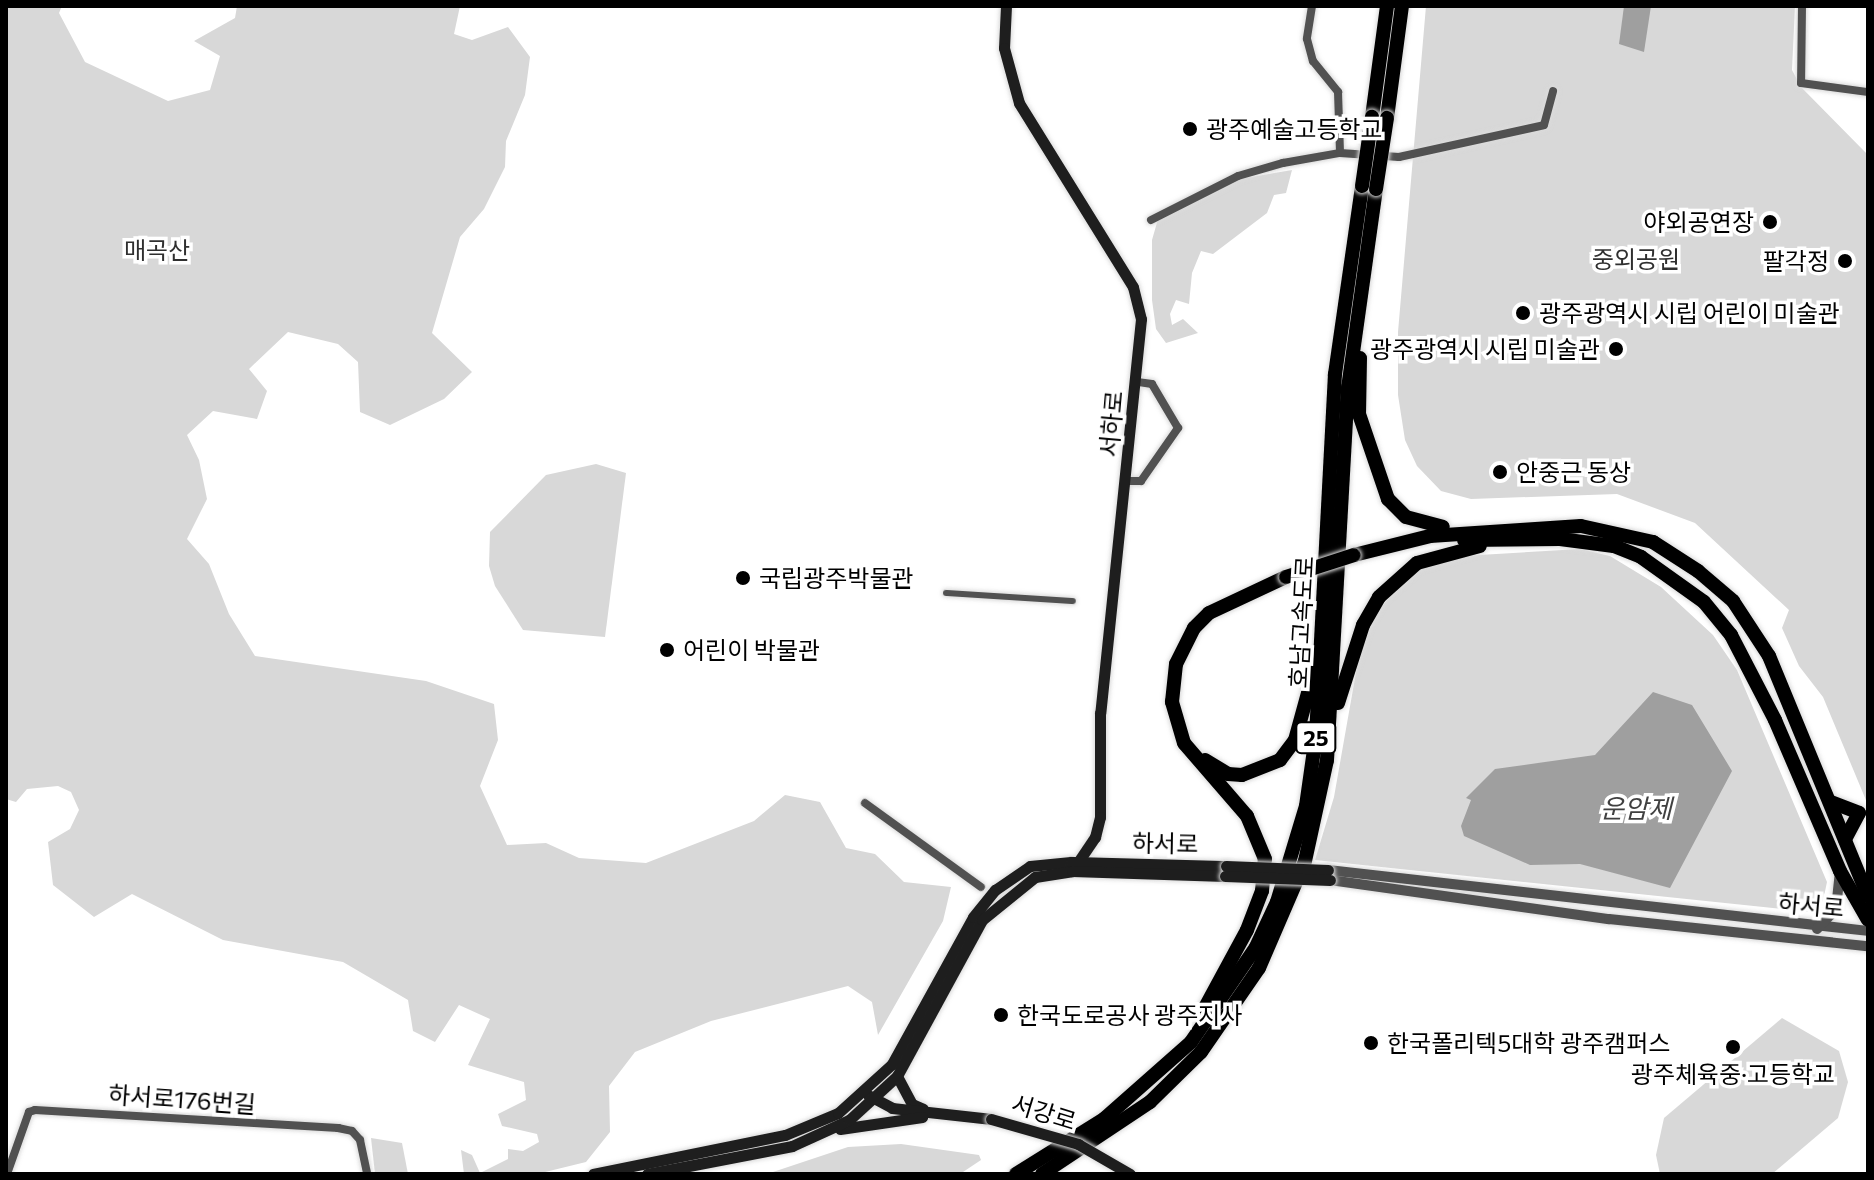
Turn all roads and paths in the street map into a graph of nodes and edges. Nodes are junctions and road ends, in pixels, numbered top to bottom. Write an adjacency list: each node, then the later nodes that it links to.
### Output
1 (1006, 6): 13 (main road, 서하로)
2 (1312, 6): 9 (street)
3 (1387, 6): 8 (highway, 호남고속도로 / 25)
4 (1402, 6): 8 (highway, 호남고속도로 / 25)
5 (1802, 6): 7 (street)
6 (1553, 91): 9 (street)
7 (1868, 92)
8 (1379, 117): 10 (highway, 호남고속도로 / 25, bridge)
9 (1340, 153): 11 (street)
10 (1369, 188): 12 (highway, 호남고속도로 / 25); 21 (highway, 호남고속도로 / 25)
11 (1151, 220)
12 (1360, 285): 15 (highway); 22 (highway, 호남고속도로 / 25)
13 (1137, 382): 14 (main road, 서하로); 14 (street)
14 (1128, 481): 26 (main road, 서하로)
15 (1503, 528): 17 (highway); 23 (highway)
16 (1518, 540): 17 (highway); 22 (highway); 27 (highway)
17 (1354, 560): 18 (highway, bridge)
18 (1286, 582): 21 (highway); 36 (highway)
19 (946, 593): 20 (street)
20 (1073, 601)
21 (1322, 640): 36 (highway, 호남고속도로 / 25)
22 (1330, 726): 45 (highway, 호남고속도로 / 25)
23 (1831, 802): 25 (highway); 25 (highway)
24 (865, 803): 29 (street)
25 (1845, 839): 30 (highway)
26 (1076, 867): 28 (main road, 하서로, bridge); 35 (main road, 하서로); 37 (main road, 하서로)
27 (1840, 871): 31 (highway); 32 (street)
28 (1329, 875): 32 (street, 하서로); 34 (street, 하서로)
29 (981, 887)
30 (1868, 894)
31 (1868, 920)
32 (1817, 929): 33 (street, 하서로)
33 (1868, 931)
34 (1868, 946)
35 (897, 1076): 37 (main road, 하서로); 38 (main road)
36 (1135, 1094): 44 (highway, 호남고속도로 / 25)
37 (869, 1096): 38 (main road, 서강로); 39 (main road, 하서로); 42 (main road, 하서로)
38 (938, 1115): 39 (main road, 서강로); 46 (main road, 서강로, bridge)
39 (829, 1131): 43 (main road, 하서로)
40 (7, 1174): 41 (street, 하서로176번길)
41 (367, 1174)
42 (593, 1174)
43 (647, 1174)
44 (1016, 1174)
45 (1042, 1174)
46 (1130, 1174)

